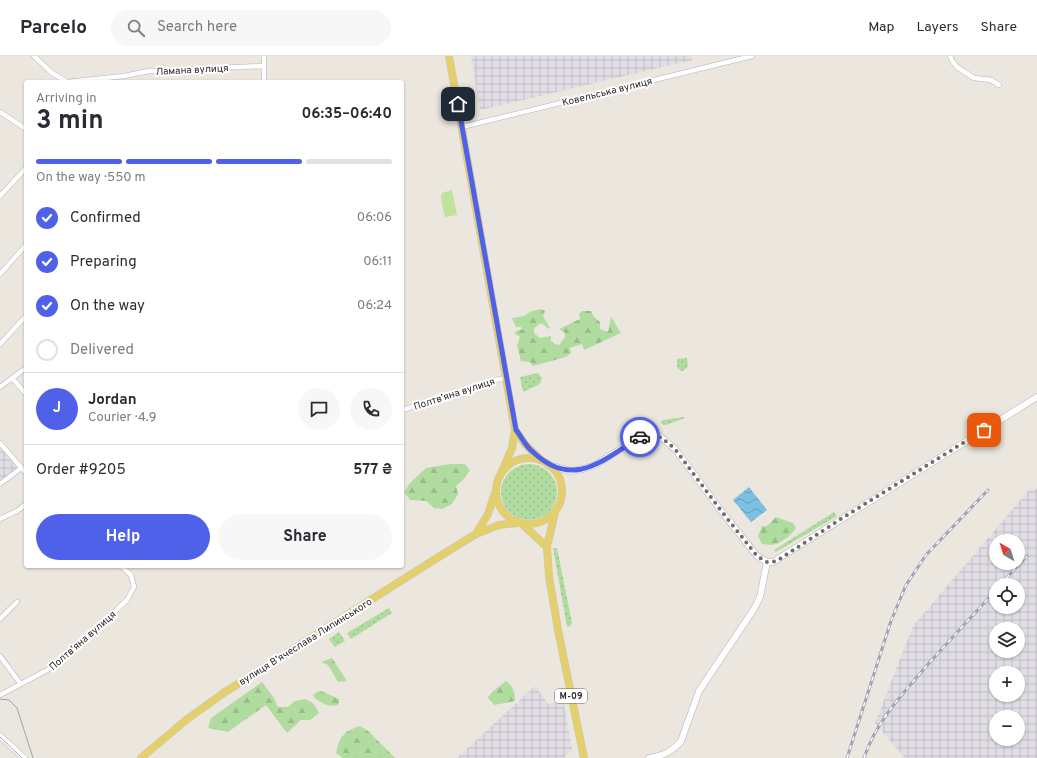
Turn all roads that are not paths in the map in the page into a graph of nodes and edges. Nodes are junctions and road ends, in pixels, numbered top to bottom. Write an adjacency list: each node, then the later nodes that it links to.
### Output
1 (34, 56): 7 (street, Ламана вулиця)
2 (264, 56): 6 (street)
3 (449, 56): 12 (main road, М-09)
4 (752, 56): 12 (street, Ковельська вулиця)
5 (950, 56): 10 (street)
6 (264, 66): 8 (street, Ламана вулиця); 9 (street)
7 (64, 80)
8 (86, 80)
9 (264, 80)
10 (999, 85)
11 (1, 114): 13 (street)
12 (462, 127): 22 (main road, М-09)
13 (24, 128)
14 (24, 170): 15 (street)
15 (0, 196)
16 (24, 247): 17 (street)
17 (0, 274)
18 (24, 318): 19 (street)
19 (0, 344)
20 (24, 369): 21 (street)
21 (12, 378): 23 (street); 24 (street)
22 (506, 378): 26 (street, Полтвʼяна вулиця); 27 (main road, М-09)
23 (0, 387)
24 (24, 392)
25 (1037, 397): 41 (main road)
26 (404, 409)
27 (516, 430): 29 (main road, М-09); 32 (main road, М-09)
28 (0, 443): 30 (street)
29 (546, 463): 32 (main road); 36 (main road, М-09); 41 (main road)
30 (21, 468): 31 (street); 33 (street)
31 (24, 471)
32 (498, 478): 34 (main road, М-09)
33 (0, 484)
34 (496, 489): 38 (main road, М-09); 39 (main road, вулиця Вʼячеслава Липинського)
35 (24, 506): 37 (street)
36 (555, 512): 38 (main road); 40 (main road, М-09)
37 (0, 519)
38 (520, 523): 39 (main road, вулиця Вʼячеслава Липинського); 40 (main road, М-09)
39 (476, 534): 50 (main road, вулиця Вʼячеслава Липинського)
40 (547, 547): 51 (main road, М-09)
41 (767, 562): 52 (main road)
42 (124, 568): 46 (street, Полтвʼяна вулиця)
43 (17, 602): 44 (street)
44 (0, 619)
45 (0, 656): 46 (street)
46 (20, 684): 47 (street, Полтвʼяна вулиця)
47 (0, 695)
48 (0, 736): 49 (main road)
49 (24, 758)
50 (141, 758)
51 (584, 758)
52 (649, 758)

